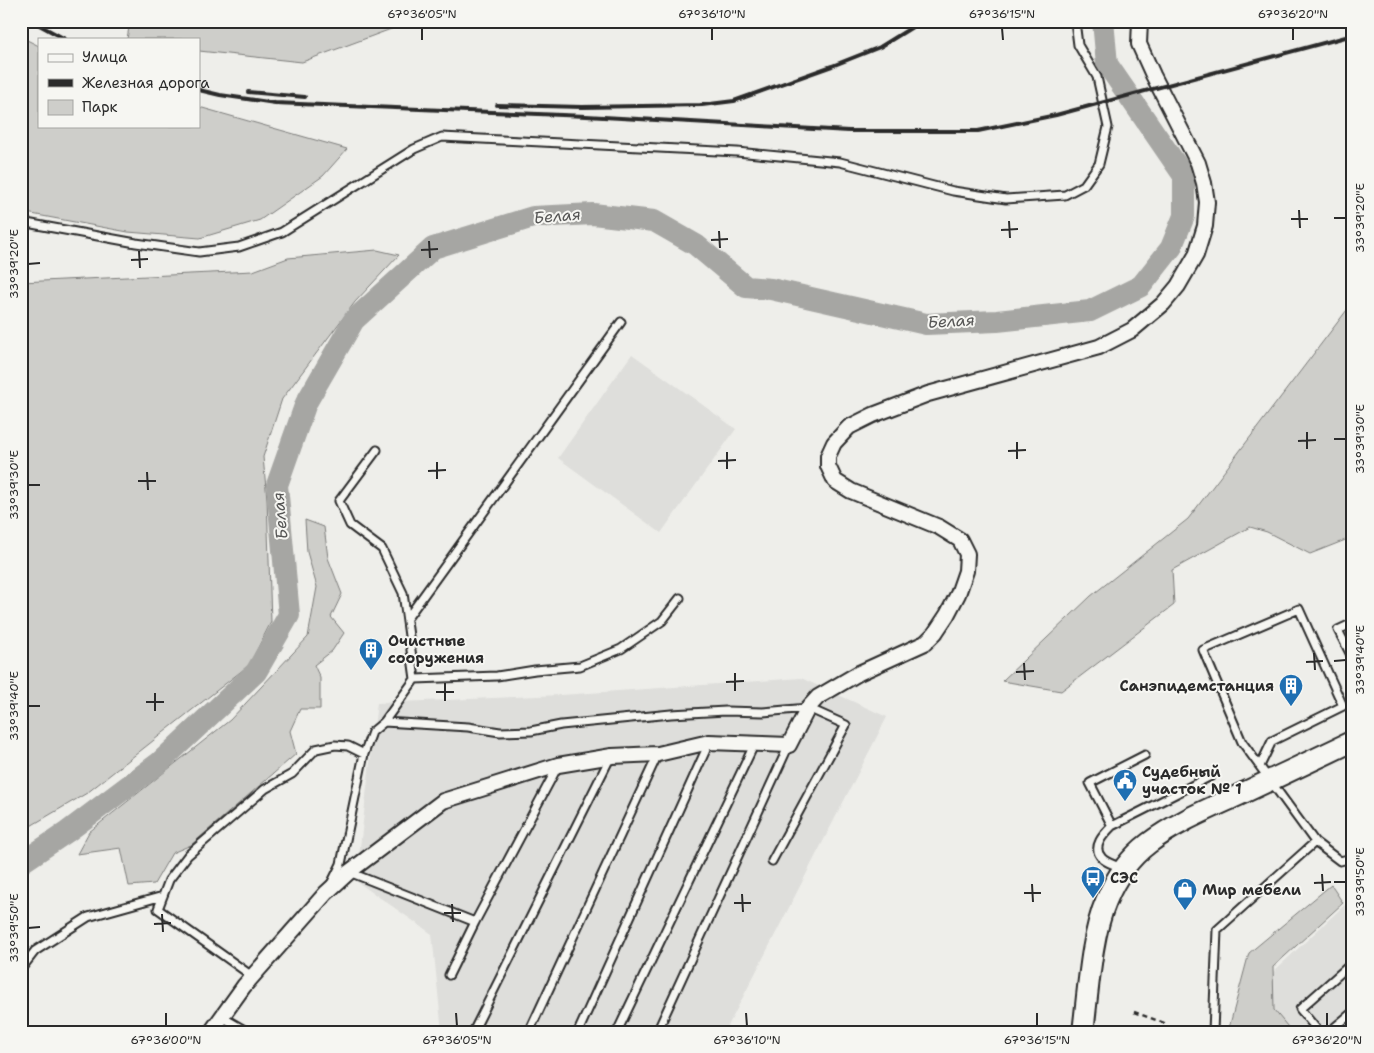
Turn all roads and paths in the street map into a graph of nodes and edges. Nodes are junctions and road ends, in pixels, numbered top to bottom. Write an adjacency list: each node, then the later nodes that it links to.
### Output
1 (1075, 21): 3 (lane)
2 (1140, 21): 11 (street)
3 (21, 222)
4 (621, 322): 7 (lane)
5 (377, 450): 7 (lane)
6 (680, 598): 10 (lane)
7 (408, 617): 10 (lane)
8 (1353, 623): 9 (lane)
9 (1353, 659)
10 (415, 679): 12 (lane)
11 (808, 708): 12 (lane); 16 (street); 27 (lane)
12 (384, 722): 17 (lane)
13 (1353, 741): 22 (main road)
14 (709, 742): 15 (street); 18 (street); 44 (lane)
15 (756, 743): 16 (street); 45 (lane)
16 (789, 744): 46 (lane)
17 (364, 754): 30 (lane); 31 (lane)
18 (658, 754): 20 (street); 43 (lane)
19 (1145, 755): 24 (lane)
20 (612, 756): 21 (street); 42 (lane)
21 (558, 765): 29 (street); 32 (lane)
22 (1265, 774): 22 (lane); 25 (lane); 28 (main road)
23 (1210, 776): 24 (lane)
24 (1112, 826): 28 (lane)
25 (1315, 842): 26 (lane); 49 (lane)
26 (1353, 855)
27 (772, 861)
28 (1123, 869): 47 (main road)
29 (348, 872): 30 (street); 32 (lane)
30 (326, 893): 36 (street)
31 (163, 896): 34 (lane); 36 (lane)
32 (475, 922): 35 (lane)
33 (1353, 962): 50 (lane)
34 (21, 969)
35 (449, 975)
36 (252, 976): 39 (street)
37 (1134, 1012): 48 (path)
38 (1353, 1012): 51 (lane)
39 (222, 1017): 40 (street); 41 (lane)
40 (211, 1032)
41 (248, 1032)
42 (474, 1032)
43 (529, 1032)
44 (578, 1032)
45 (617, 1032)
46 (657, 1032)
47 (1083, 1032)
48 (1164, 1032)
49 (1214, 1032)
50 (1319, 1032)
51 (1329, 1032)

